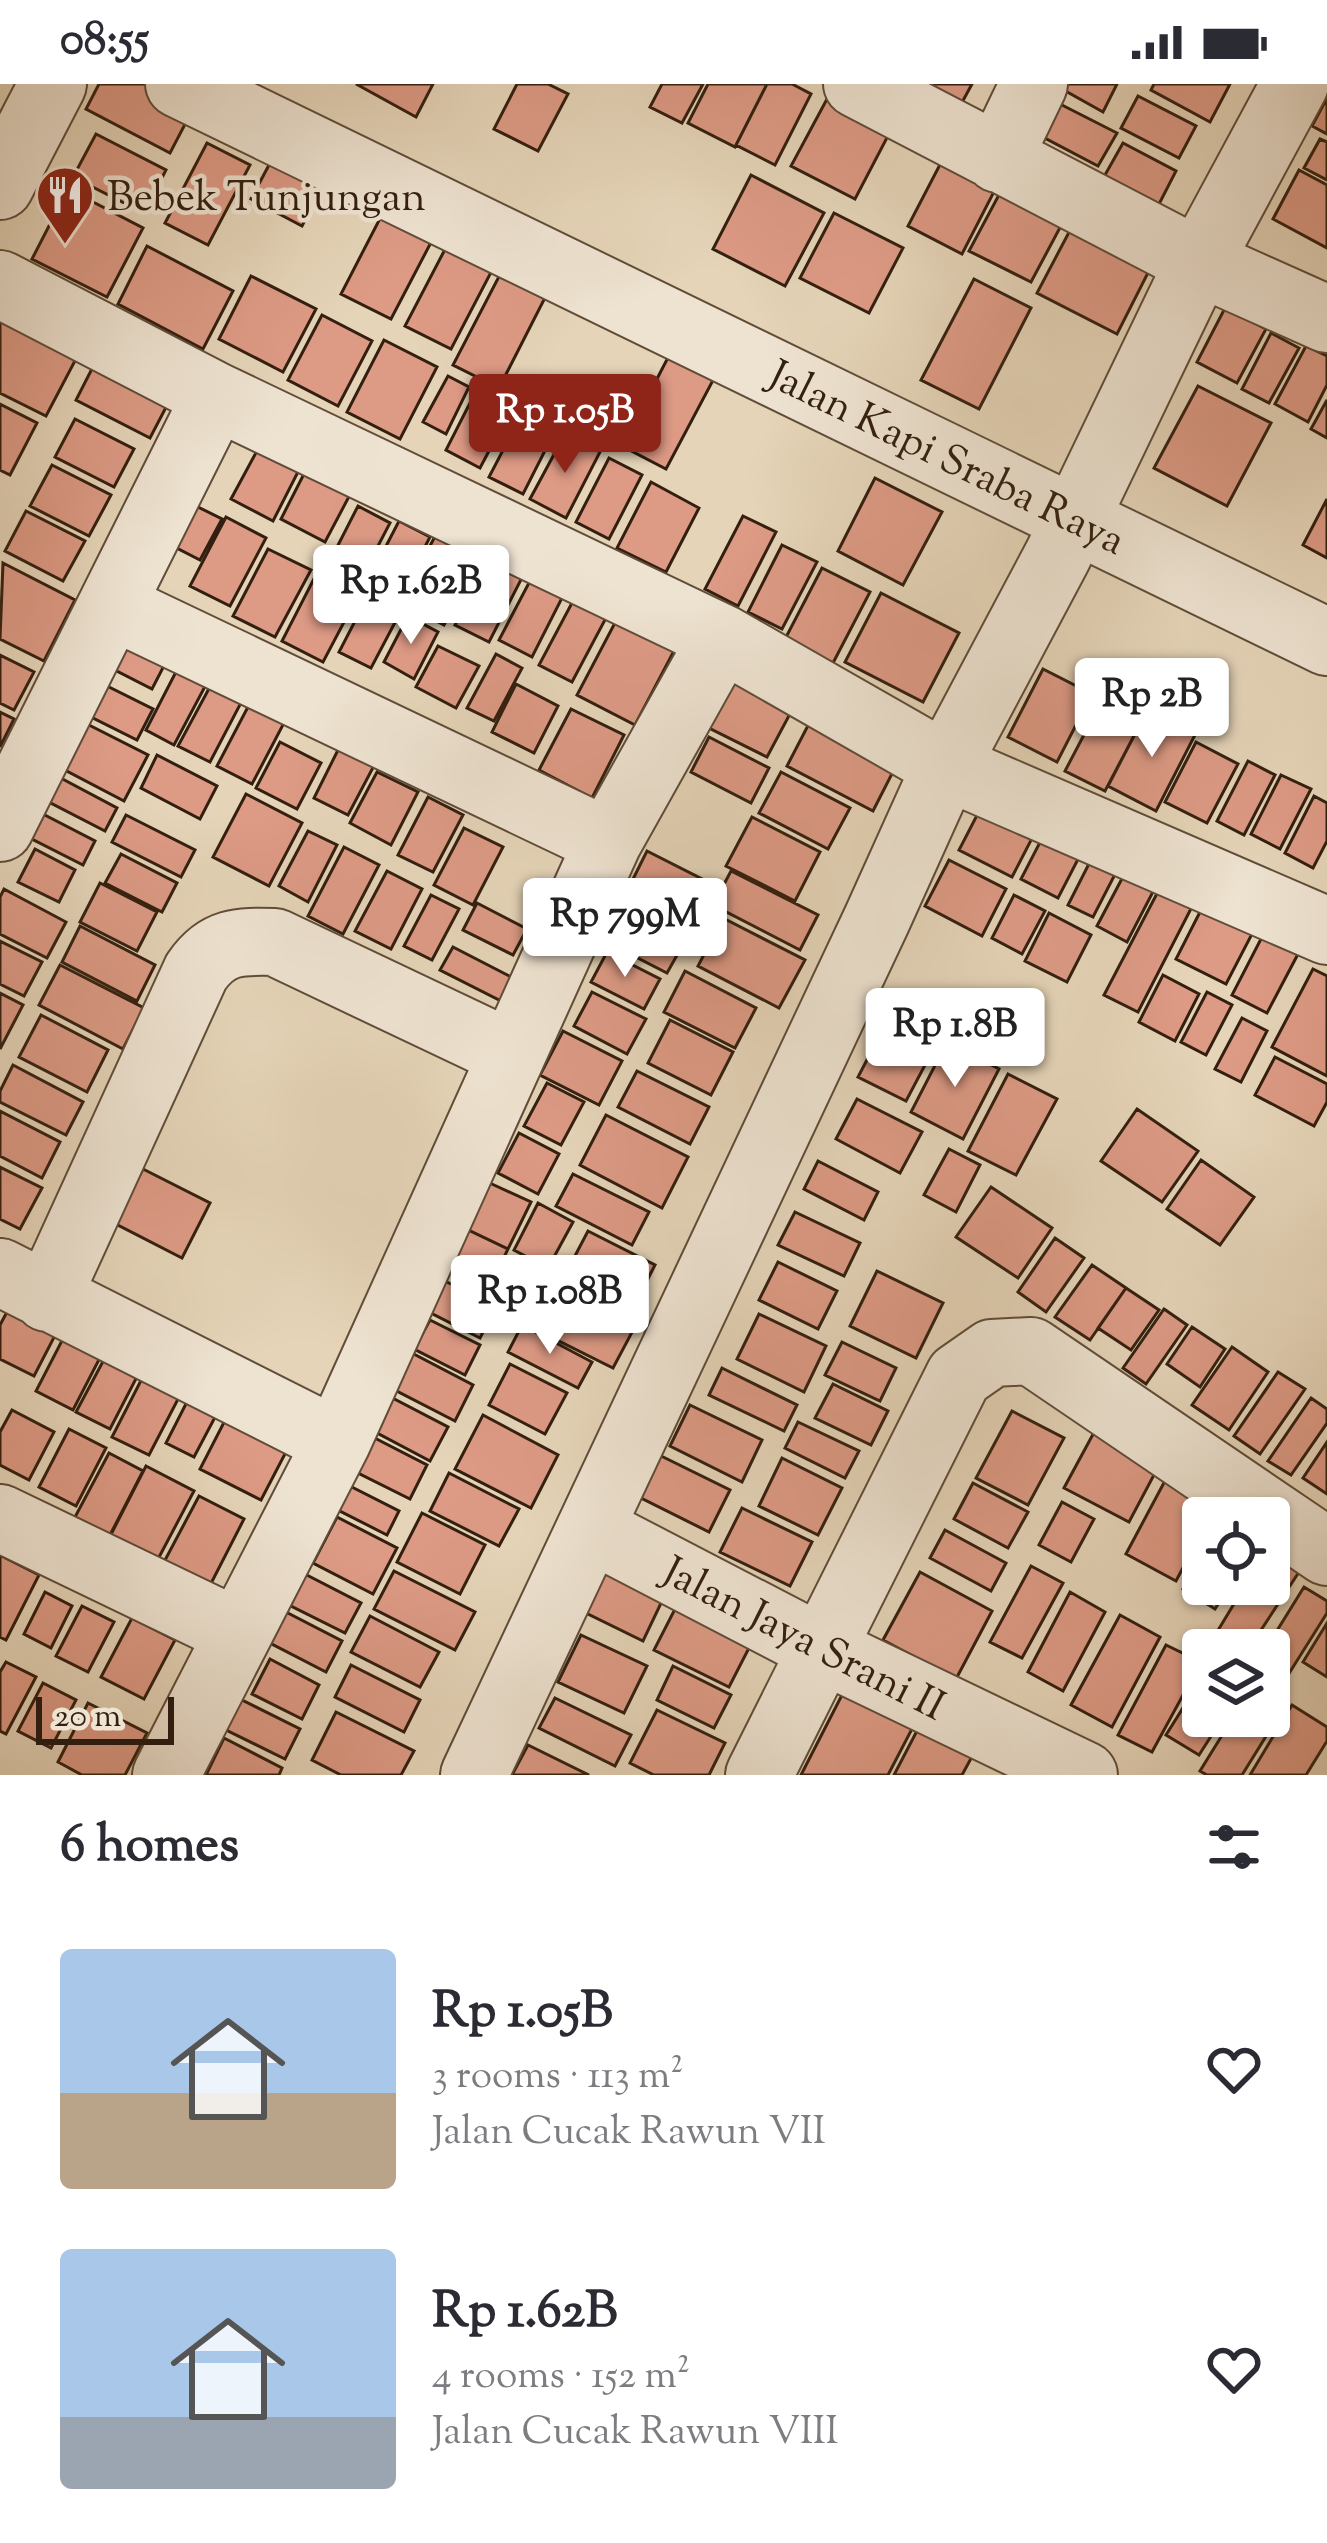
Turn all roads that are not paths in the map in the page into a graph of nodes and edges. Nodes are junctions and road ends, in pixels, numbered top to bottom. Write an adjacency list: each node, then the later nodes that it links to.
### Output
1 (53, 84): 7 (street)
2 (178, 84): 12 (street, Jalan Kapi Sraba Raya)
3 (857, 84): 6 (street)
4 (1034, 84): 6 (street)
5 (1295, 84): 8 (street)
6 (998, 159): 8 (street)
7 (0, 187)
8 (1199, 262): 10 (street); 12 (street)
9 (5, 286): 11 (street)
10 (1327, 320)
11 (217, 396): 13 (street); 14 (street)
12 (1068, 536): 15 (street, Jalan Kapi Sraba Raya); 16 (street)
13 (113, 606): 17 (street); 18 (street)
14 (722, 638): 16 (street); 18 (street)
15 (1327, 642)
16 (946, 766): 19 (street); 24 (street)
17 (0, 828)
18 (608, 842): 20 (street)
19 (1327, 931)
20 (511, 1054): 21 (street); 22 (street)
21 (24, 1286): 22 (street)
22 (337, 1442): 26 (street)
23 (0, 1518): 26 (street)
24 (591, 1529): 27 (street, Jalan Jaya Srani II); 29 (street)
25 (1327, 1552): 27 (street)
26 (237, 1632): 28 (street)
27 (824, 1650): 30 (street); 31 (street, Jalan Jaya Srani II)
28 (166, 1775)
29 (474, 1775)
30 (759, 1775)
31 (1084, 1775)

